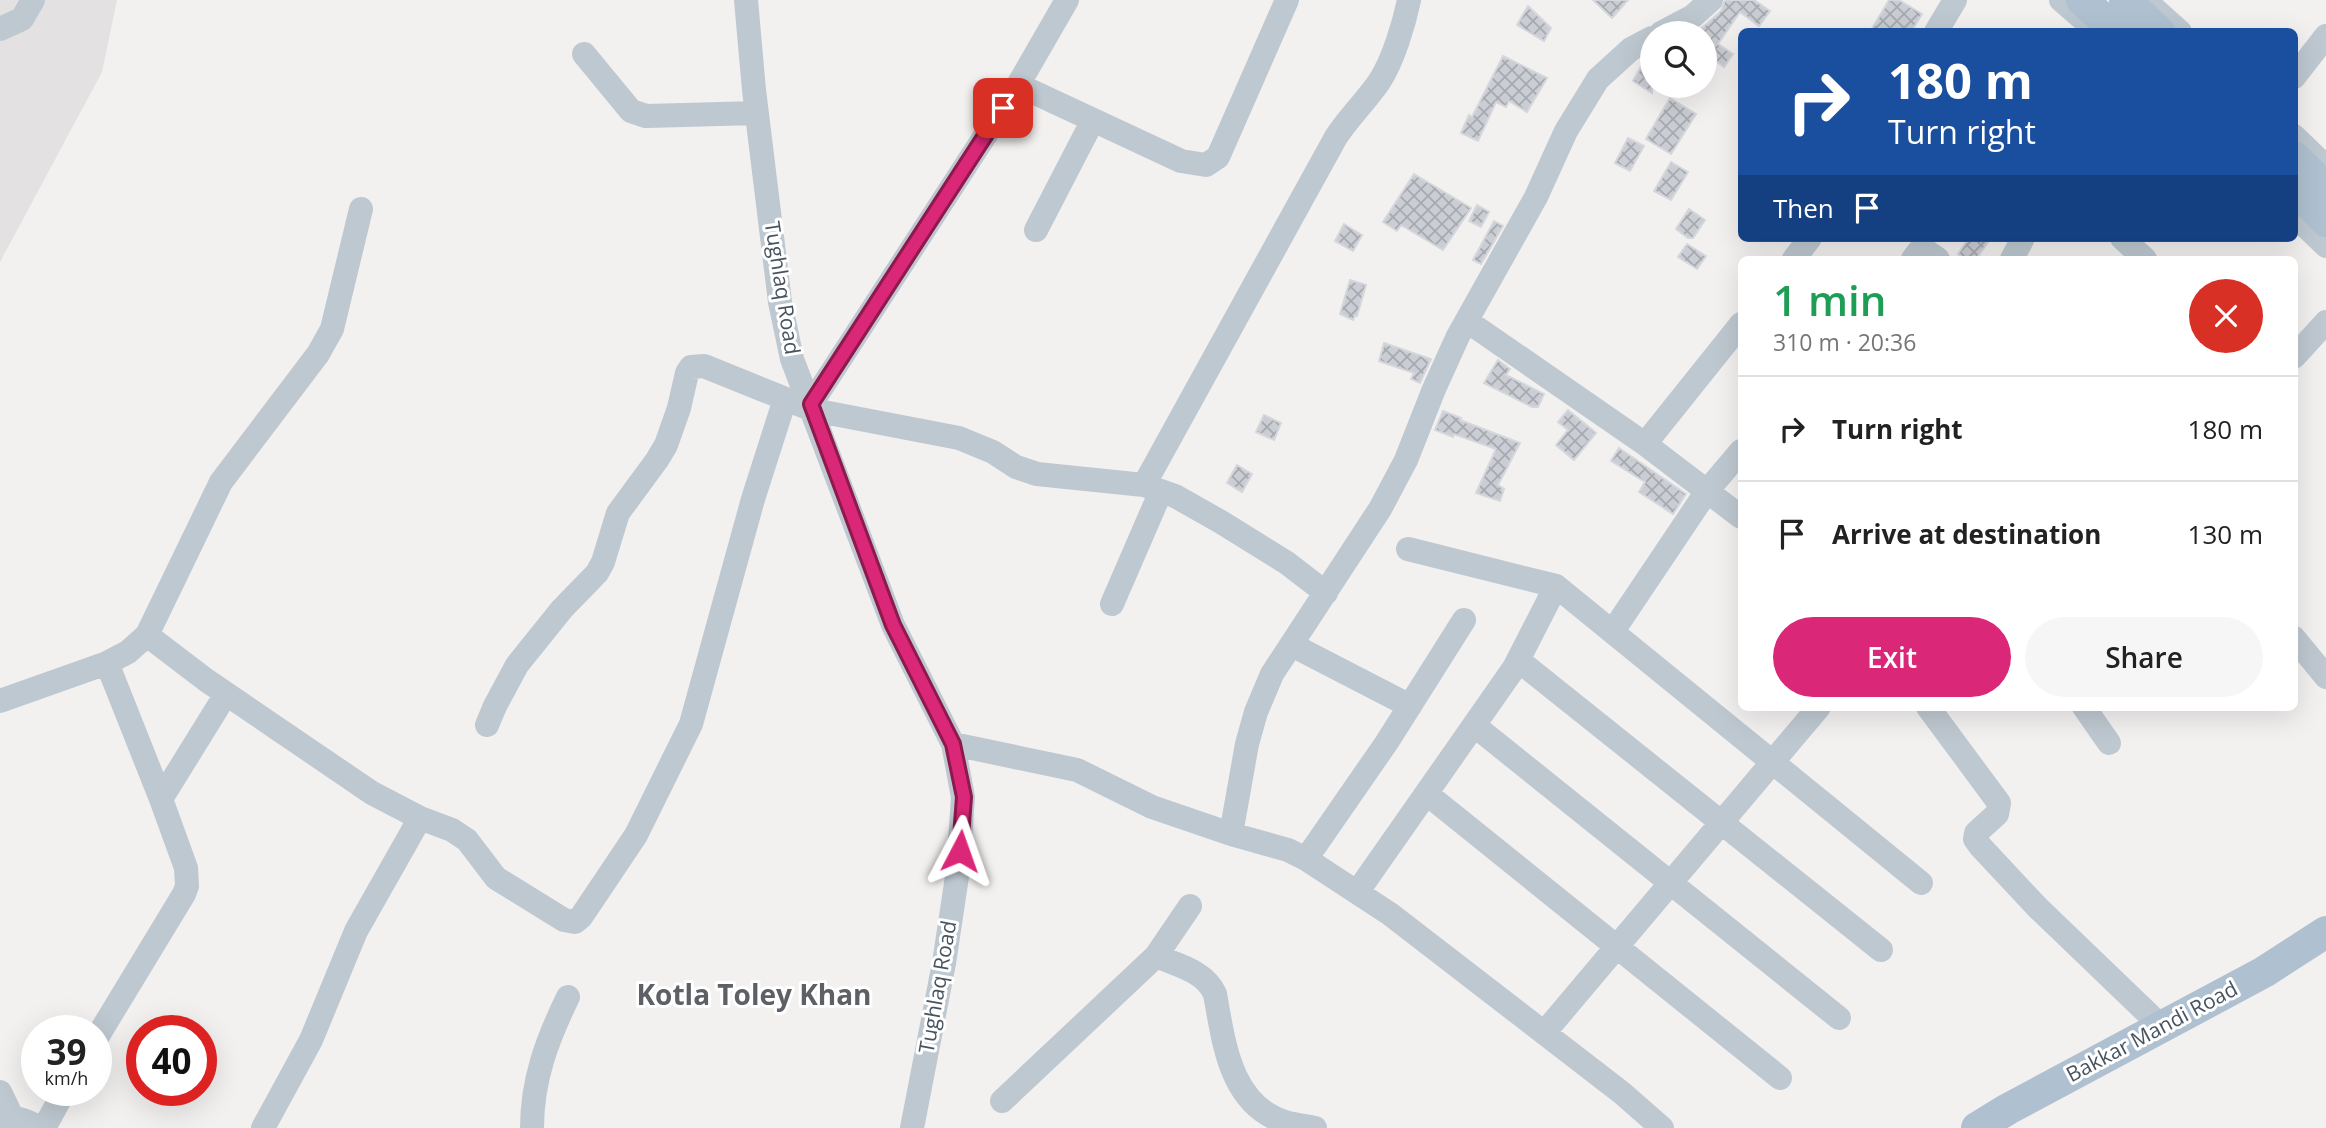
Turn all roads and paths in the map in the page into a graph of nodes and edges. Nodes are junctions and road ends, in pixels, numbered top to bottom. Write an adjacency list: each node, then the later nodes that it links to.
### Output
1 (33, 0): 18 (street)
2 (746, 0): 24 (street, Tughlaq Road)
3 (1067, 0): 23 (street)
4 (1287, 0): 25 (street)
5 (1409, 0): 50 (street)
6 (1710, 0): 12 (street)
7 (1955, 0): 13 (street)
8 (2061, 0): 14 (street)
9 (2082, 0): 15 (main road)
10 (2124, 0): 16 (main road)
11 (2145, 0): 17 (street)
12 (1684, 21)
13 (1938, 28)
14 (2092, 28)
15 (2114, 28)
16 (2154, 28)
17 (2176, 28)
18 (0, 29)
19 (2326, 36): 22 (street)
20 (1640, 44): 42 (street)
21 (584, 54): 24 (street)
22 (2298, 72)
23 (1018, 85): 25 (street); 47 (street)
24 (757, 113): 47 (street, Tughlaq Road)
25 (1093, 120): 34 (street)
26 (2298, 140): 28 (street)
27 (2298, 161): 29 (main road)
28 (2326, 167)
29 (2326, 188)
30 (2298, 191): 33 (main road)
31 (361, 209): 59 (street)
32 (2298, 219): 37 (street)
33 (2326, 221)
34 (1036, 230)
35 (1807, 242): 38 (street)
36 (2126, 242): 41 (street)
37 (2326, 246)
38 (1796, 256)
39 (1915, 256): 40 (street)
40 (1934, 256)
41 (2142, 256)
42 (1467, 321): 48 (street); 55 (street)
43 (2326, 322): 45 (street)
44 (1738, 328): 48 (street)
45 (2298, 353)
46 (785, 399): 47 (street); 71 (street); 78 (street)
47 (812, 407): 50 (street); 74 (street, Tughlaq Road)
48 (1644, 444): 51 (street)
49 (1738, 455): 51 (street)
50 (1153, 488): 55 (street); 56 (street)
51 (1707, 491): 52 (street); 58 (street)
52 (1738, 515)
53 (1408, 549): 54 (street)
54 (1556, 586): 58 (street); 62 (street)
55 (1326, 593): 61 (street)
56 (1112, 604)
57 (1464, 620): 67 (street)
58 (1612, 631): 75 (street)
59 (147, 635): 63 (street); 65 (street)
60 (2298, 643): 64 (street)
61 (1292, 645): 67 (street); 80 (street)
62 (1518, 660): 72 (street); 79 (street)
63 (107, 663): 66 (street); 77 (street)
64 (2326, 677)
65 (226, 694): 77 (street); 78 (street)
66 (0, 701)
67 (1410, 706): 81 (street)
68 (1816, 711): 75 (street)
69 (1931, 711): 93 (street)
70 (2087, 711): 73 (street)
71 (487, 725)
72 (1475, 726): 76 (street); 82 (street)
73 (2109, 743)
74 (953, 744): 80 (street); 103 (street, Tughlaq Road)
75 (1773, 762): 79 (street); 83 (street)
76 (1427, 794): 84 (street); 87 (street)
77 (161, 799): 91 (street)
78 (420, 818): 101 (street)
79 (1722, 823): 82 (street); 88 (street)
80 (1231, 834): 81 (street)
81 (1306, 859): 84 (street)
82 (1671, 883): 87 (street); 92 (street)
83 (1921, 883)
84 (1358, 891): 94 (street)
85 (1190, 906): 89 (street)
86 (2324, 936): 93 (main road, Bakkar Mandi Road)
87 (1617, 947): 94 (street); 95 (street)
88 (1881, 950)
89 (1156, 956): 97 (street); 104 (street)
90 (568, 997): 102 (street)
91 (111, 1015)
92 (1839, 1018)
93 (2162, 1027): 106 (main road, Bakkar Mandi Road)
94 (1544, 1033): 105 (street)
95 (1780, 1078)
96 (0, 1092): 99 (street)
97 (1002, 1101)
98 (55, 1106): 100 (street)
99 (6, 1118): 100 (street)
100 (42, 1128)
101 (263, 1128)
102 (532, 1128)
103 (912, 1128)
104 (1314, 1128)
105 (1662, 1128)
106 (1977, 1128)

